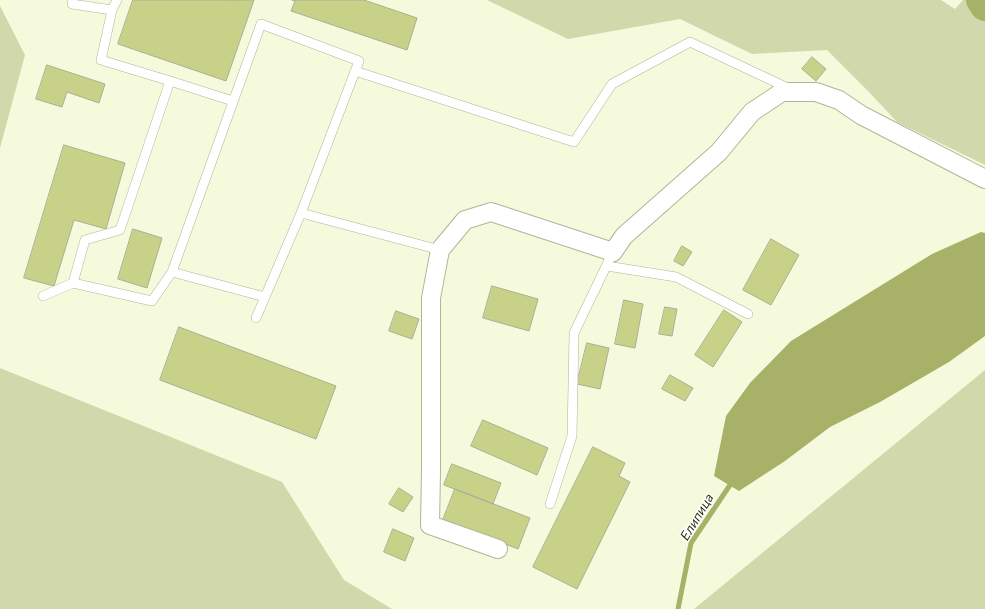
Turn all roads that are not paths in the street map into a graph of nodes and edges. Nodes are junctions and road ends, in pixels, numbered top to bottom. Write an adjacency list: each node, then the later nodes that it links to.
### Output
1 (73, 0): 3 (lane)
2 (117, 0): 3 (lane)
3 (112, 10): 5 (lane)
4 (355, 71): 6 (lane); 7 (lane); 9 (lane)
5 (170, 81): 7 (lane); 13 (lane)
6 (795, 92): 8 (street); 11 (street)
7 (234, 101): 12 (lane)
8 (985, 179)
9 (300, 213): 10 (lane); 15 (lane)
10 (440, 250): 11 (street); 19 (street)
11 (610, 259): 16 (lane); 18 (lane)
12 (172, 272): 13 (lane); 15 (lane)
13 (73, 283): 14 (lane)
14 (43, 296)
15 (265, 297): 17 (lane)
16 (748, 314)
17 (256, 318)
18 (550, 504)
19 (498, 549)

